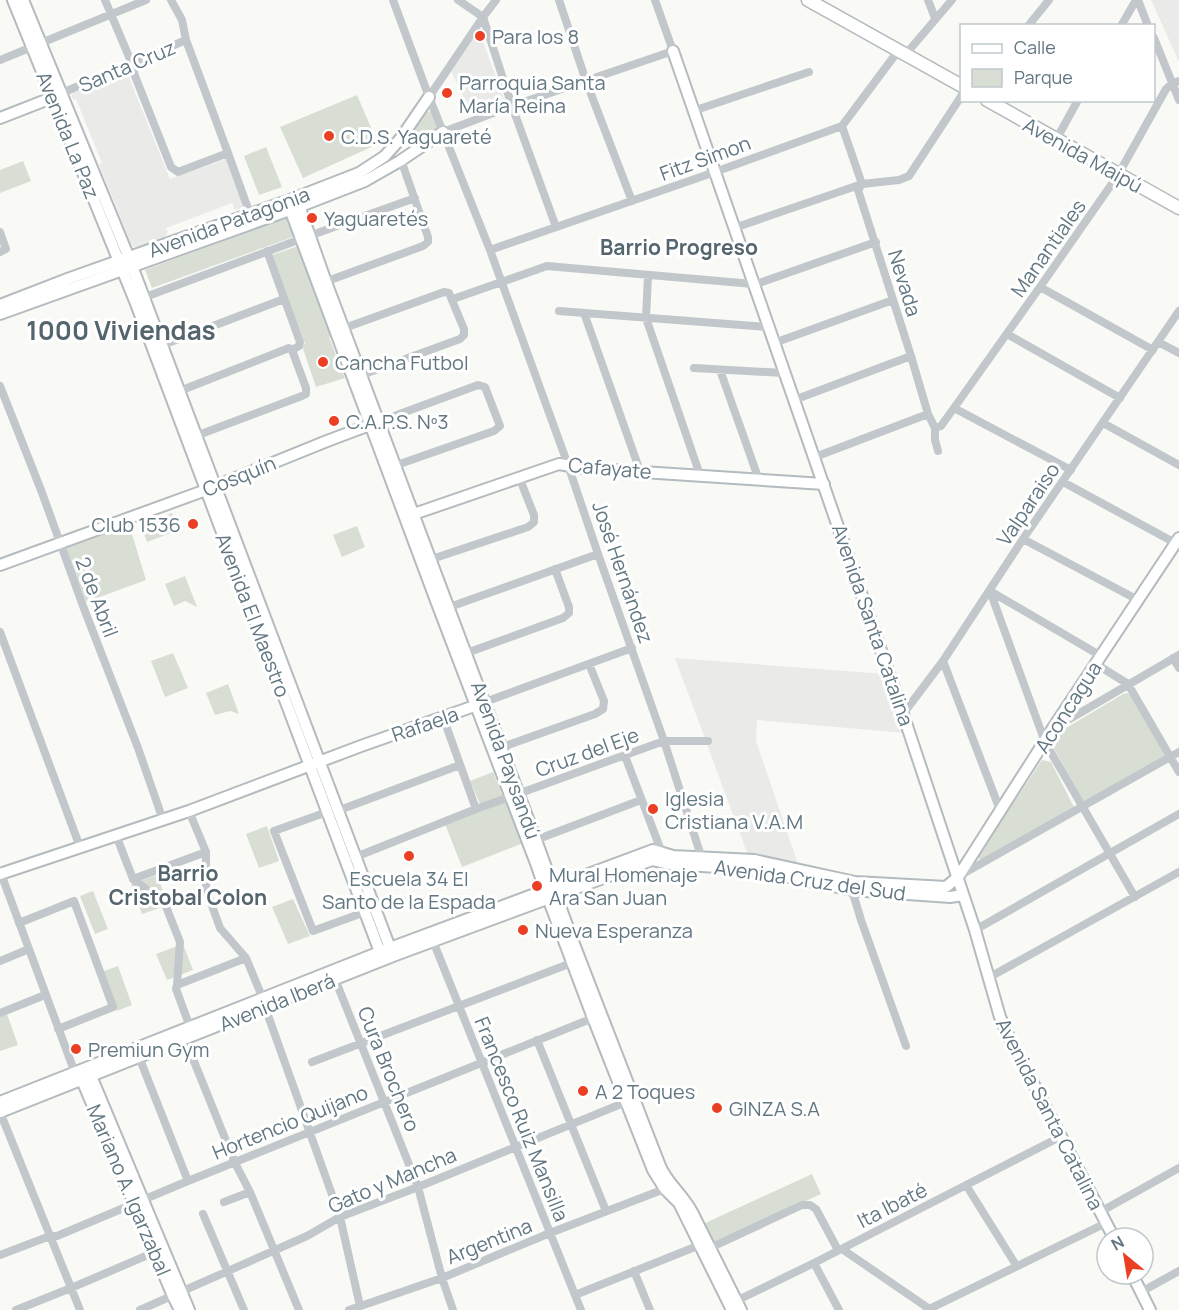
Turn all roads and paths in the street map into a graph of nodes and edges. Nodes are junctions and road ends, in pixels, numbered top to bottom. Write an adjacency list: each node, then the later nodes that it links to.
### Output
1 (13, 0): 25 (main road, Avenida La Paz)
2 (23, 0): 25 (main road, Avenida La Paz)
3 (105, 0): 17 (street)
4 (146, 0): 17 (street)
5 (171, 0): 23 (street)
6 (393, 0): 36 (street)
7 (458, 0): 18 (street)
8 (495, 0): 18 (street)
9 (559, 0): 32 (street)
10 (655, 0): 26 (street, Avenida Santa Catalina)
11 (808, 0): 27 (main road)
12 (823, 0): 27 (main road)
13 (928, 0): 19 (street)
14 (952, 0): 19 (street)
15 (1049, 0): 20 (street)
16 (1137, 0): 21 (street); 22 (street)
17 (111, 15): 25 (street); 29 (street)
18 (483, 17): 36 (street); 42 (street)
19 (935, 18): 27 (street)
20 (1030, 24)
21 (1122, 24)
22 (1147, 24)
23 (186, 40): 29 (street, Santa Cruz); 50 (street)
24 (1155, 40): 33 (street)
25 (37, 45): 28 (street); 35 (main road, Avenida La Paz)
26 (672, 51): 32 (street); 43 (main road, Avenida Santa Catalina)
27 (904, 52): 31 (main road); 34 (main road); 45 (street)
28 (0, 60)
29 (132, 64): 35 (street, Santa Cruz); 50 (street)
30 (809, 72): 43 (street)
31 (960, 78)
32 (586, 81): 42 (street); 57 (street)
33 (1176, 82): 38 (street); 53 (street, Manantiales)
34 (960, 85)
35 (58, 95): 44 (main road, Santa Cruz); 69 (main road, Avenida La Paz)
36 (429, 98): 46 (street, José Hernández); 48 (main road, Avenida Patagonia)
37 (960, 98): 54 (street)
38 (1179, 100)
39 (991, 102): 47 (main road, Avenida Maipú)
40 (1003, 102): 47 (main road, Avenida Maipú)
41 (1077, 102): 47 (street)
42 (512, 106): 46 (street); 61 (street)
43 (693, 111): 52 (main road, Avenida Santa Catalina)
44 (0, 118)
45 (842, 126): 52 (street, Fitz Simon); 54 (street, Nevada)
46 (443, 132): 49 (main road, Avenida Patagonia); 66 (street, José Hernández)
47 (1058, 137): 53 (main road, Avenida Maipú)
48 (401, 138): 49 (main road); 58 (main road, Avenida Patagonia)
49 (412, 152): 51 (main road, Avenida Patagonia)
50 (228, 153): 60 (street)
51 (401, 160): 55 (street); 58 (main road, Avenida Patagonia)
52 (715, 172): 57 (street, Fitz Simon); 62 (main road, Avenida Santa Catalina)
53 (1120, 172): 56 (main road, Avenida Maipú); 59 (main road, Avenida Maipú); 74 (street, Manantiales)
54 (862, 184): 62 (street); 65 (street, Nevada)
55 (415, 198): 64 (street); 72 (street)
56 (1179, 199)
57 (632, 201): 61 (street, Fitz Simon)
58 (293, 204): 60 (main road, Avenida Patagonia); 64 (main road, Avenida Paysandú); 69 (main road, Avenida Patagonia)
59 (1179, 208)
60 (250, 214): 69 (main road, Avenida Patagonia)
61 (556, 227): 66 (street, Fitz Simon)
62 (734, 228): 73 (main road, Avenida Santa Catalina)
63 (0, 232): 68 (street)
64 (305, 237): 67 (street); 72 (main road, Avenida Paysandú)
65 (876, 242): 73 (street); 78 (street, Nevada)
66 (490, 250): 71 (street, José Hernández)
67 (267, 251): 76 (street); 77 (street)
68 (0, 252)
69 (126, 264): 76 (main road, Avenida El Maestro); 79 (main road, Avenida Patagonia); 83 (main road, Avenida Patagonia)
70 (648, 275): 71 (street); 73 (street); 84 (street)
71 (501, 282): 75 (street); 111 (street, José Hernández)
72 (322, 283): 86 (main road, Avenida Paysandú)
73 (753, 284): 85 (main road, Avenida Santa Catalina)
74 (1040, 288): 87 (street, Manantiales); 92 (street)
75 (451, 296): 86 (street); 98 (street)
76 (139, 299): 90 (main road, Avenida El Maestro)
77 (284, 299): 90 (street); 91 (street)
78 (893, 300): 89 (street); 94 (street, Nevada)
79 (0, 305)
80 (559, 311): 82 (street)
81 (1179, 311): 88 (street, Valparaiso)
82 (584, 313): 84 (street); 115 (street)
83 (0, 314)
84 (646, 318): 85 (street); 116 (street)
85 (768, 327): 89 (main road, Avenida Santa Catalina)
86 (339, 330): 98 (main road, Avenida Paysandú)
87 (1007, 334): 101 (street); 103 (street, Manantiales)
88 (1158, 342): 92 (street, Valparaiso); 93 (street)
89 (774, 343): 97 (main road, Avenida Santa Catalina)
90 (158, 347): 100 (main road, Avenida El Maestro)
91 (291, 349): 100 (street); 108 (street)
92 (1153, 350): 101 (street, Valparaiso)
93 (1179, 353)
94 (911, 356): 102 (street); 104 (street, Nevada)
95 (694, 368): 96 (street)
96 (720, 370): 97 (street); 118 (street)
97 (784, 373): 102 (main road, Avenida Santa Catalina)
98 (357, 377): 105 (main road, Avenida Paysandú)
99 (0, 386): 125 (street, 2 de Abril)
100 (175, 393): 108 (main road, Avenida El Maestro)
101 (1120, 398): 106 (street, Valparaiso)
102 (794, 400): 110 (main road, Avenida Santa Catalina)
103 (954, 408): 107 (street, Manantiales); 114 (street)
104 (928, 414): 107 (street, Nevada); 110 (street)
105 (374, 423): 113 (main road, Avenida Paysandú); 113 (street, Cosquín); 121 (main road, Cosquín)
106 (1103, 423): 112 (street); 114 (street, Valparaiso)
107 (935, 428): 109 (street, Nevada)
108 (191, 438): 121 (main road, Avenida El Maestro)
109 (938, 451)
110 (815, 457): 120 (main road, Avenida Santa Catalina)
111 (568, 465): 115 (main road, Cafayate); 117 (main road, Cafayate); 126 (street, José Hernández)
112 (1179, 465)
113 (391, 467): 122 (main road, Avenida Paysandú)
114 (1071, 470): 119 (street, Valparaiso)
115 (640, 471): 116 (main road, Cafayate)
116 (700, 475): 118 (main road, Cafayate)
117 (519, 477): 122 (main road, Cafayate); 127 (street)
118 (759, 480): 120 (main road, Cafayate)
119 (1063, 482): 123 (street, Valparaiso); 124 (street)
120 (824, 484): 143 (main road, Avenida Santa Catalina)
121 (210, 488): 125 (main road, Cosquín); 153 (main road, Avenida El Maestro)
122 (409, 516): 127 (main road, Avenida Paysandú)
123 (1023, 539): 130 (street, Valparaiso); 131 (street)
124 (1178, 542): 131 (main road, Aconcagua)
125 (59, 543): 128 (main road, Cosquín); 164 (street, 2 de Abril)
126 (598, 554): 129 (street); 134 (street, José Hernández)
127 (426, 561): 132 (main road, Avenida Paysandú)
128 (0, 566)
129 (555, 569): 132 (street); 135 (street)
130 (990, 591): 137 (street); 138 (street, Valparaiso); 148 (street)
131 (1138, 600): 137 (main road, Aconcagua)
132 (444, 609): 135 (main road, Avenida Paysandú)
133 (0, 632): 167 (street)
134 (632, 648): 139 (street, Rafaela); 146 (street, José Hernández)
135 (462, 655): 142 (main road, Avenida Paysandú)
136 (1176, 656): 140 (street); 141 (street)
137 (1099, 660): 141 (street); 145 (main road, Aconcagua)
138 (943, 661): 143 (street, Valparaiso); 160 (street)
139 (589, 664): 142 (street, Rafaela); 149 (street)
140 (1179, 668)
141 (1128, 684): 145 (street); 152 (street)
142 (480, 704): 144 (main road, Rafaela); 149 (main road, Avenida Paysandú)
143 (903, 714): 175 (main road, Avenida Santa Catalina)
144 (443, 717): 153 (main road, Rafaela); 154 (street)
145 (1053, 728): 148 (main road, Aconcagua)
146 (664, 741): 147 (street, Cruz del Eje); 151 (street, Cruz del Eje); 172 (street, José Hernández)
147 (708, 741)
148 (1045, 742): 158 (street); 160 (main road, Aconcagua)
149 (497, 749): 156 (main road, Avenida Paysandú)
150 (1179, 752): 152 (street)
151 (625, 756): 156 (street, Cruz del Eje); 157 (street)
152 (1170, 757): 155 (street); 158 (street)
153 (314, 764): 161 (main road, Rafaela); 162 (main road, Avenida El Maestro)
154 (460, 765): 159 (street); 162 (street)
155 (1179, 772)
156 (514, 795): 159 (street, Cruz del Eje); 166 (main road, Avenida Paysandú)
157 (641, 800): 166 (street); 169 (street)
158 (1083, 807): 170 (street); 175 (street)
159 (476, 809): 171 (street, Cruz del Eje)
160 (1000, 810): 175 (main road, Aconcagua)
161 (189, 811): 164 (main road, Rafaela); 168 (street)
162 (332, 811): 171 (main road, Avenida El Maestro); 181 (street)
163 (1179, 814): 170 (street)
164 (163, 820): 165 (main road, Rafaela)
165 (116, 835): 167 (main road, Rafaela); 176 (street)
166 (532, 842): 178 (main road, Avenida Paysandú)
167 (80, 847): 174 (main road, Rafaela)
168 (206, 852): 176 (street); 187 (street)
169 (662, 853): 172 (main road, Avenida Cruz del Sud); 178 (main road, Avenida Cruz del Sud)
170 (1109, 853): 180 (street); 183 (street)
171 (350, 859): 181 (main road, Avenida El Maestro); 186 (main road, Avenida El Maestro)
172 (703, 861): 175 (main road, Avenida Cruz del Sud); 177 (main road, Avenida Cruz del Sud); 178 (main road, Avenida Cruz del Sud)
173 (1179, 872): 180 (street)
174 (0, 873): 182 (street)
175 (958, 877): 179 (main road, Avenida Santa Catalina)
176 (134, 879): 192 (street)
177 (852, 890): 179 (main road, Avenida Cruz del Sud); 203 (street)
178 (550, 893): 184 (main road, Avenida Iberá); 186 (main road, Avenida Iberá); 189 (main road, Avenida Paysandú)
179 (963, 895): 183 (main road, Avenida Santa Catalina)
180 (1135, 897): 190 (street)
181 (364, 912): 186 (main road, Avenida El Maestro)
182 (19, 923): 185 (street); 199 (street)
183 (975, 930): 190 (main road, Avenida Santa Catalina)
184 (433, 941): 186 (main road, Avenida Iberá); 195 (street, Francesco Ruiz Mansilla)
185 (29, 950): 188 (street); 193 (street)
186 (387, 954): 191 (main road, Avenida Iberá); 194 (main road, Avenida Iberá)
187 (246, 958): 192 (street); 194 (street)
188 (0, 961)
189 (576, 961): 195 (street); 197 (main road, Avenida Paysandú); 221 (main road, Avenida Paysandú)
190 (988, 978): 214 (main road, Avenida Santa Catalina)
191 (335, 979): 194 (main road, Avenida Iberá); 202 (street, Cura Brochero)
192 (177, 985): 198 (street)
193 (45, 994): 196 (street); 199 (street)
194 (264, 1003): 198 (main road, Avenida Iberá); 200 (main road, Avenida Iberá); 213 (street)
195 (459, 1006): 202 (street); 206 (street, Francesco Ruiz Mansilla)
196 (0, 1013)
197 (593, 1018): 201 (street, Hortencio Quijano); 210 (main road, Avenida Paysandú)
198 (190, 1028): 207 (main road, Avenida Iberá)
199 (58, 1029): 207 (street)
200 (185, 1039): 204 (main road, Avenida Iberá); 216 (street)
201 (537, 1040): 206 (street, Hortencio Quijano); 212 (street)
202 (360, 1043): 205 (street); 209 (street, Cura Brochero)
203 (906, 1046)
204 (139, 1057): 207 (main road, Avenida Iberá); 218 (street)
205 (312, 1062)
206 (482, 1063): 209 (street, Hortencio Quijano); 215 (street, Francesco Ruiz Mansilla)
207 (84, 1074): 208 (main road, Avenida Iberá); 211 (main road, Avenida Iberá); 223 (main road, Mariano A. Igarzabal)
208 (0, 1102)
209 (384, 1102): 213 (street, Hortencio Quijano); 220 (street, Cura Brochero)
210 (626, 1102): 212 (street, Gato y Mancha); 221 (main road, Avenida Paysandú)
211 (0, 1112): 232 (street)
212 (572, 1125): 215 (street, Gato y Mancha); 225 (street)
213 (310, 1132): 216 (street, Hortencio Quijano); 228 (street)
214 (1062, 1136): 219 (street, Ita Ibaté); 226 (main road, Avenida Santa Catalina)
215 (516, 1146): 220 (street, Gato y Mancha); 231 (street, Francesco Ruiz Mansilla)
216 (235, 1162): 218 (street, Hortencio Quijano); 222 (street)
217 (1179, 1168): 226 (street)
218 (189, 1181): 223 (street, Hortencio Quijano)
219 (966, 1185): 234 (street, Ita Ibaté); 239 (street)
220 (418, 1187): 228 (street, Gato y Mancha); 243 (street, Cura Brochero)
221 (669, 1188): 225 (street, Argentina); 233 (main road, Avenida Paysandú)
222 (250, 1192): 224 (street); 235 (street)
223 (139, 1202): 232 (street, Hortencio Quijano); 236 (main road, Mariano A. Igarzabal); 247 (main road, Mariano A. Igarzabal)
224 (224, 1202)
225 (606, 1211): 231 (street, Argentina)
226 (1100, 1212): 229 (main road, Avenida Santa Catalina)
227 (203, 1214): 240 (street)
228 (340, 1217): 235 (street, Gato y Mancha); 249 (street)
229 (1106, 1223): 230 (main road, Avenida Santa Catalina); 239 (street)
230 (1108, 1226)
231 (550, 1233): 243 (street, Argentina); 248 (street, Francesco Ruiz Mansilla)
232 (50, 1236): 237 (street, Hortencio Quijano); 245 (street)
233 (705, 1246): 234 (street); 241 (street); 250 (main road, Avenida Paysandú)
234 (840, 1250): 238 (street, Ita Ibaté); 263 (street)
235 (274, 1251): 240 (street, Gato y Mancha); 257 (street)
236 (155, 1252): 245 (street); 247 (main road, Mariano A. Igarzabal)
237 (0, 1255)
238 (814, 1263): 250 (street, Ita Ibaté); 262 (street)
239 (1016, 1265): 263 (street)
240 (228, 1271): 247 (street, Gato y Mancha); 256 (street)
241 (634, 1271): 248 (street); 261 (street)
242 (1179, 1271): 246 (street)
243 (442, 1278): 249 (street, Argentina); 259 (street, Cura Brochero)
244 (1138, 1286): 246 (main road)
245 (71, 1288): 251 (street); 252 (street)
246 (1141, 1293): 264 (main road)
247 (177, 1294): 253 (street, Gato y Mancha); 254 (main road, Mariano A. Igarzabal); 255 (main road, Mariano A. Igarzabal)
248 (575, 1295): 260 (street, Francesco Ruiz Mansilla)
249 (360, 1306): 258 (street, Argentina)
250 (737, 1307)
251 (16, 1310)
252 (80, 1310)
253 (140, 1310)
254 (180, 1310)
255 (189, 1310)
256 (244, 1310)
257 (299, 1310)
258 (349, 1310)
259 (453, 1310)
260 (581, 1310)
261 (650, 1310)
262 (839, 1310)
263 (929, 1310)
264 (1150, 1310)

